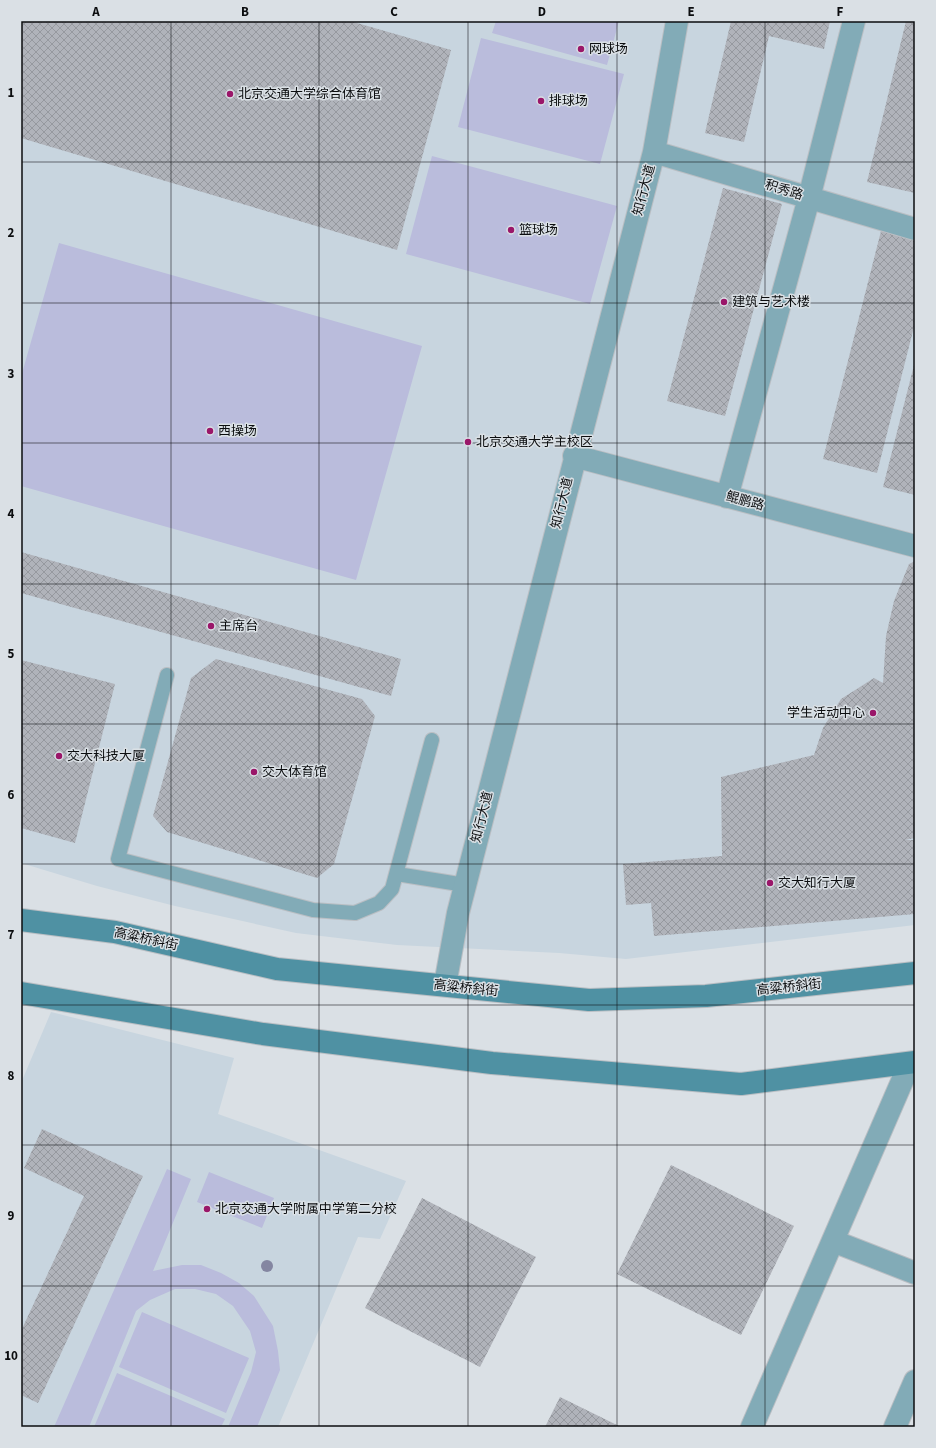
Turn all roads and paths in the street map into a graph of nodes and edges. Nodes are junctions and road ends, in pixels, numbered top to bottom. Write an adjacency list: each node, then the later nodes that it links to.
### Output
1 (677, 21): 3 (street, 知行大道)
2 (854, 21): 4 (street)
3 (654, 152): 4 (street, 积秀路); 6 (street, 知行大道)
4 (809, 198): 5 (street, 积秀路); 7 (street)
5 (915, 229)
6 (574, 456): 7 (street, 鲲鹏路); 12 (street, 知行大道)
7 (728, 497): 8 (street, 鲲鹏路)
8 (915, 546)
9 (167, 675): 11 (lane)
10 (432, 740): 11 (lane)
11 (397, 874): 12 (lane)
12 (465, 884): 15 (street, 知行大道)
13 (21, 920): 15 (main road, 高粱桥斜街)
14 (915, 973): 15 (main road, 高粱桥斜街)
15 (445, 985)
16 (21, 993): 17 (main road)
17 (912, 1063): 18 (street)
18 (833, 1241): 19 (street); 21 (street)
19 (915, 1273)
20 (915, 1381): 22 (street)
21 (752, 1427)
22 (894, 1427)

